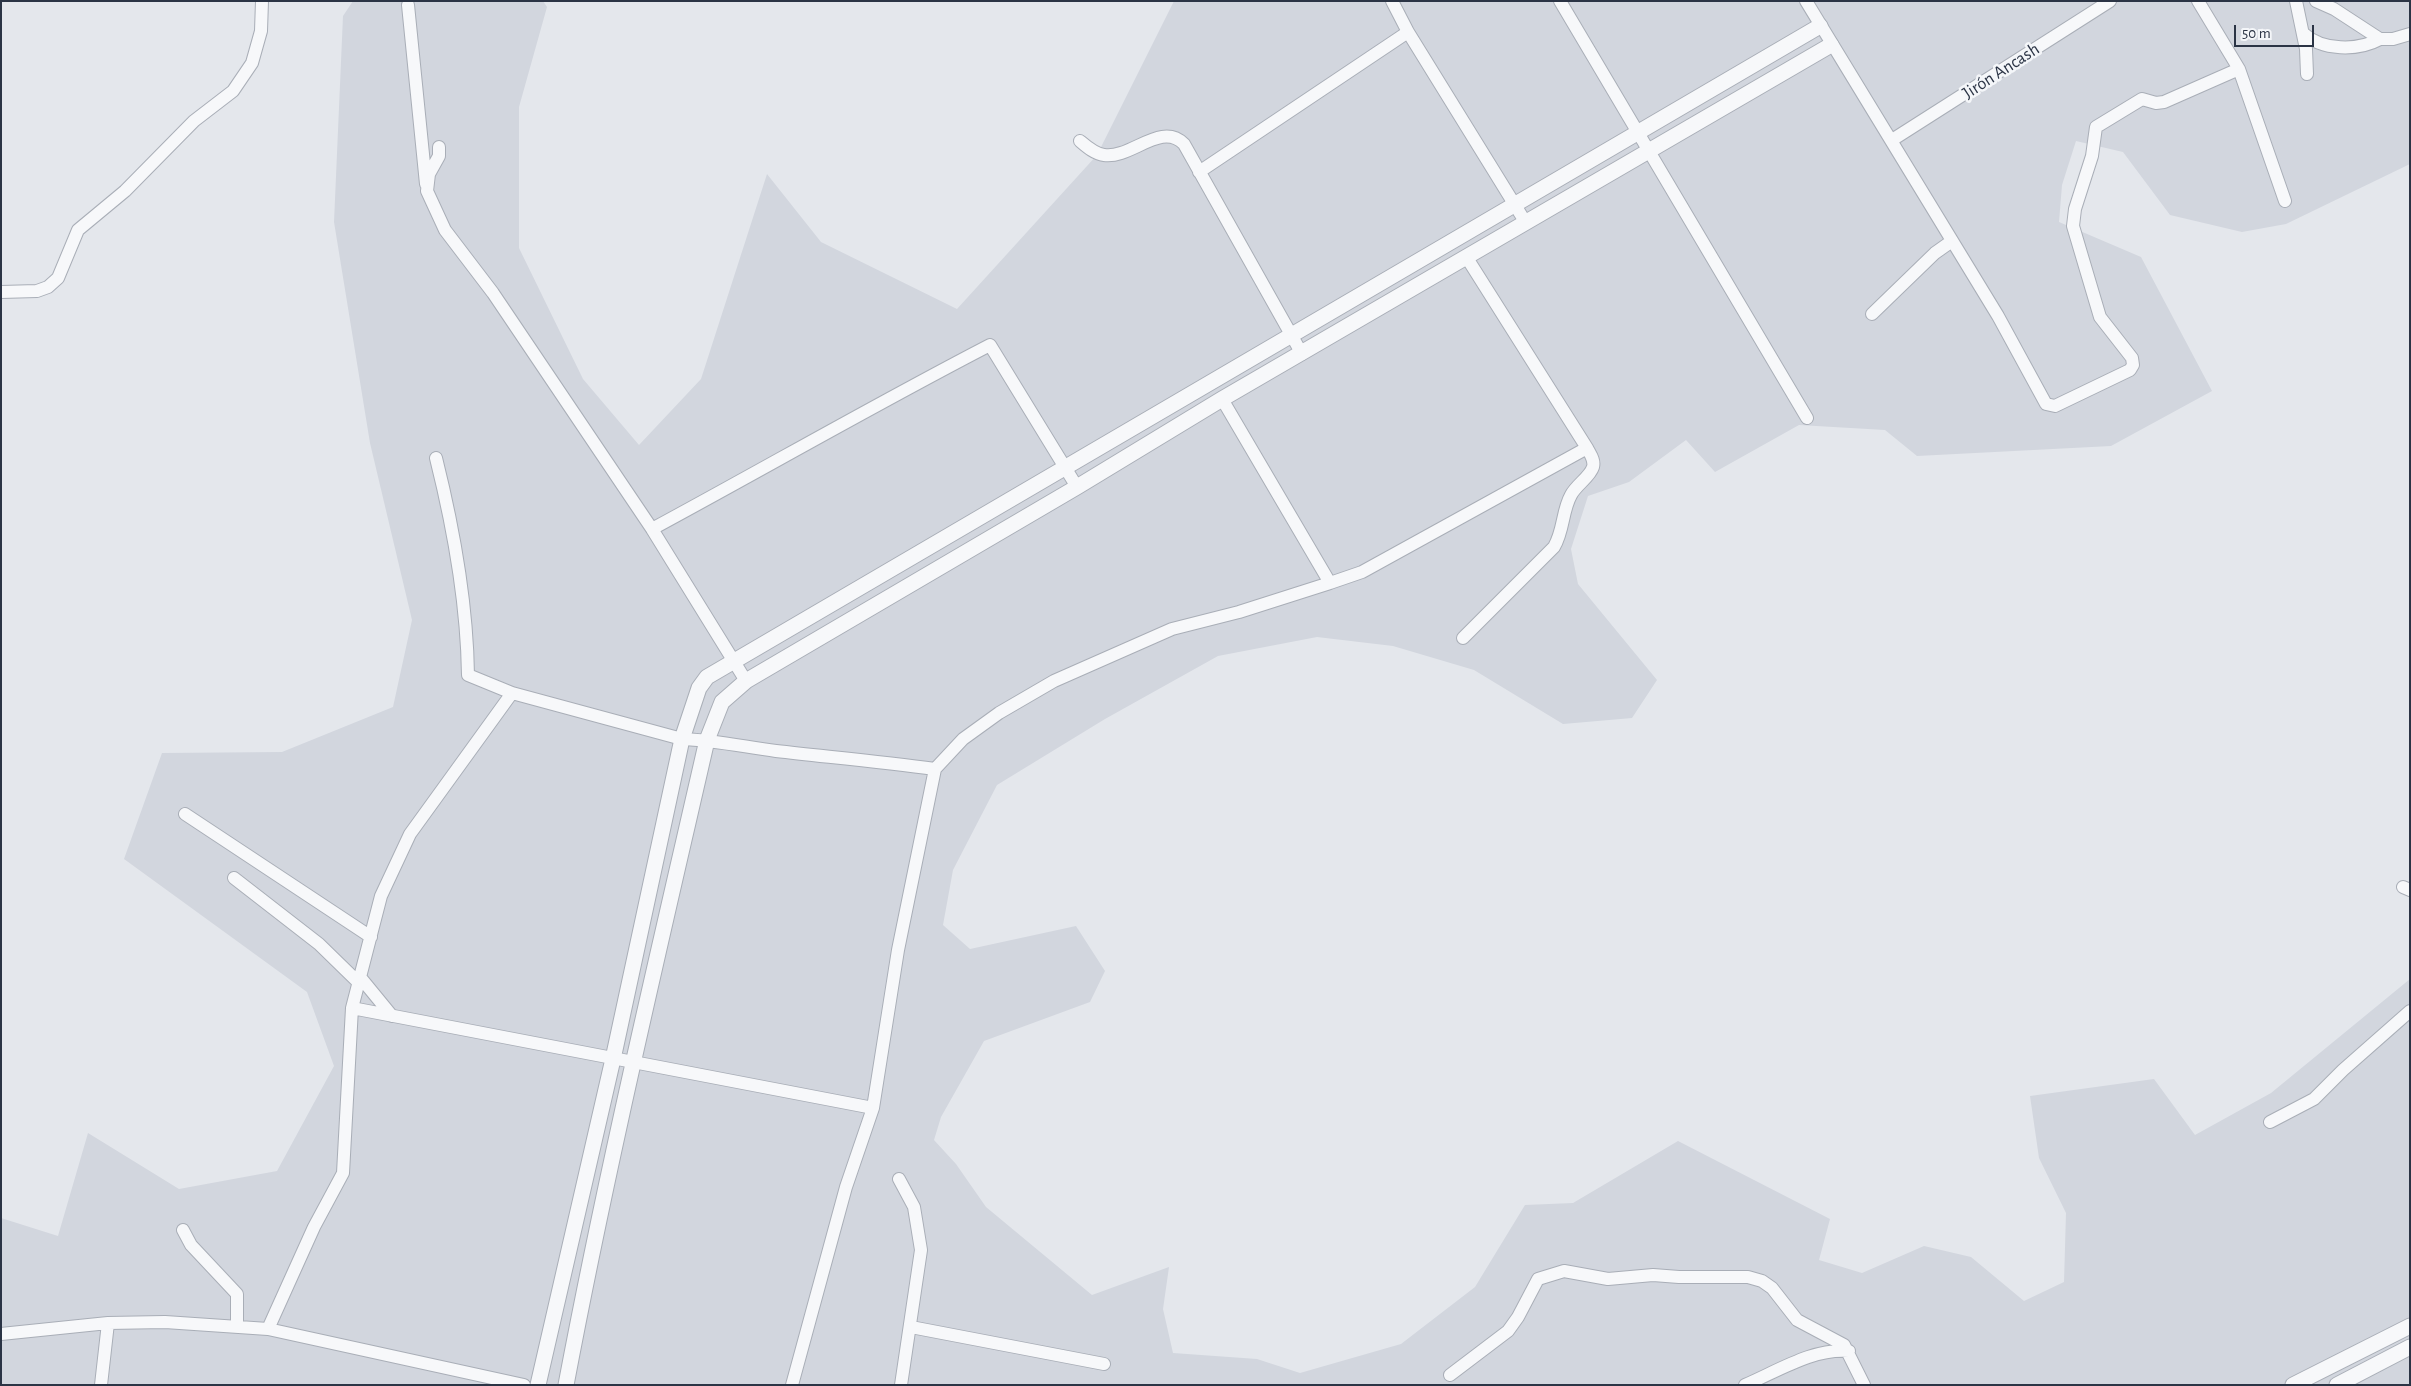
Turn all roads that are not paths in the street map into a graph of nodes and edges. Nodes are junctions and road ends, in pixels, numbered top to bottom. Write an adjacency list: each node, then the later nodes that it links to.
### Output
1 (262, 1): 30 (street)
2 (1392, 1): 11 (street)
3 (1560, 1): 18 (street)
4 (1806, 1): 10 (street)
5 (2110, 1): 19 (street, Jirón Ancash)
6 (2198, 1): 16 (street)
7 (2296, 1): 12 (street)
8 (2316, 1): 14 (street)
9 (408, 5): 24 (street)
10 (1820, 26): 15 (street); 18 (street)
11 (1408, 32): 23 (street); 26 (street)
12 (2303, 33): 14 (street); 17 (street)
13 (2410, 34): 14 (street)
14 (2380, 39)
15 (1831, 45): 19 (street); 22 (street)
16 (2239, 69): 25 (street); 28 (street)
17 (2307, 74)
18 (1637, 134): 22 (street); 26 (street)
19 (1892, 140): 28 (street)
20 (1080, 142): 23 (street)
21 (439, 147): 24 (street)
22 (1647, 152): 27 (street); 35 (street)
23 (1199, 172): 32 (street)
24 (427, 191): 40 (street)
25 (2285, 201)
26 (1515, 205): 27 (street); 32 (street)
27 (1526, 223): 29 (street)
28 (1952, 242): 31 (street)
29 (1468, 258): 33 (street); 36 (street)
30 (1, 292)
31 (1872, 314)
32 (1291, 334): 33 (street); 38 (street)
33 (1302, 354): 34 (street)
34 (1222, 399): 39 (street); 41 (street)
35 (1807, 418)
36 (1587, 448): 41 (street); 42 (street)
37 (436, 458): 45 (street)
38 (1065, 469): 39 (street); 40 (street); 43 (street)
39 (1077, 487): 44 (street)
40 (652, 529): 43 (street)
41 (1330, 583): 48 (street)
42 (1463, 638)
43 (734, 662): 44 (street); 46 (street)
44 (746, 681): 47 (street)
45 (512, 693): 46 (street); 51 (street)
46 (682, 739): 47 (street); 56 (street)
47 (707, 740): 48 (street); 57 (street)
48 (935, 768): 58 (street)
49 (185, 814): 51 (street)
50 (234, 878): 52 (street)
51 (371, 937): 52 (street)
52 (360, 980): 53 (street); 55 (street)
53 (352, 1008): 55 (street); 66 (street)
54 (2410, 1011): 59 (street)
55 (392, 1016): 56 (street)
56 (612, 1059): 57 (street); 74 (street)
57 (632, 1062): 58 (street); 75 (street)
58 (872, 1108): 76 (street)
59 (2270, 1122)
60 (899, 1179): 65 (street)
61 (183, 1230): 64 (street)
62 (108, 1323): 64 (street); 67 (street); 72 (street)
63 (2410, 1326): 80 (street)
64 (237, 1327): 66 (street)
65 (911, 1327): 70 (street); 77 (street)
66 (268, 1330): 73 (street)
67 (1, 1334)
68 (2410, 1347): 81 (street)
69 (1849, 1351): 71 (street); 78 (street); 79 (street)
70 (1104, 1364)
71 (1450, 1375)
72 (101, 1385)
73 (524, 1385)
74 (538, 1385)
75 (566, 1385)
76 (792, 1385)
77 (901, 1385)
78 (1745, 1385)
79 (1864, 1385)
80 (2293, 1385)
81 (2337, 1385)

